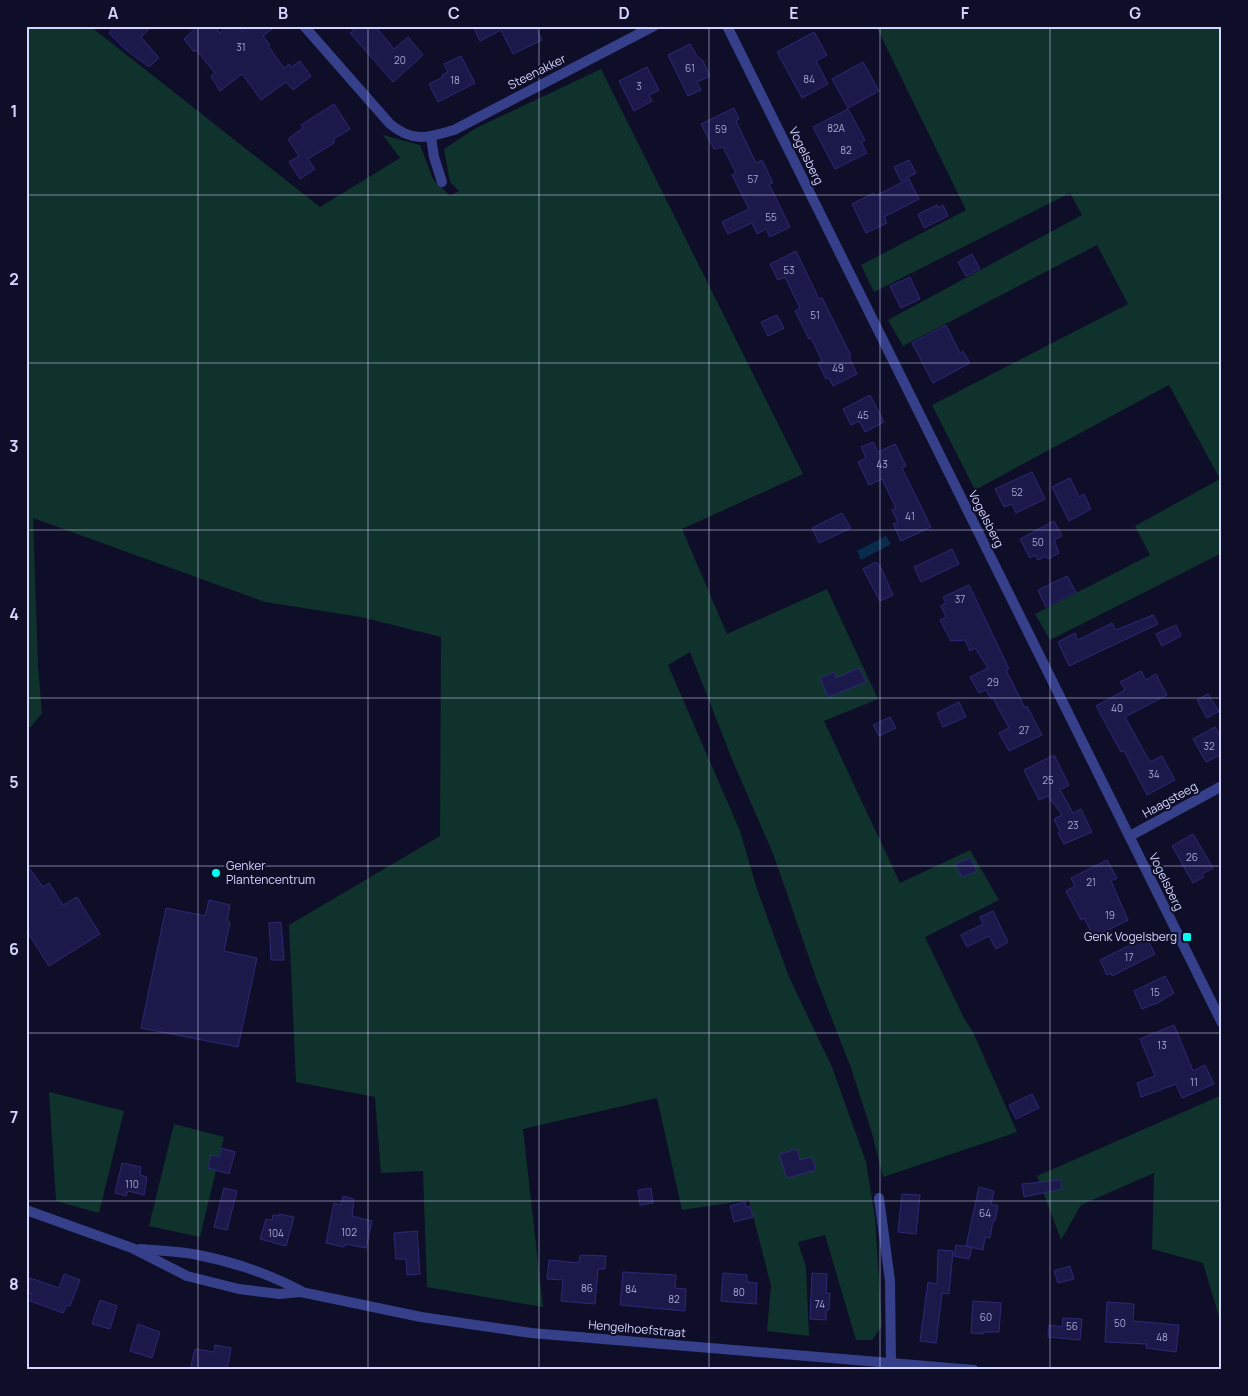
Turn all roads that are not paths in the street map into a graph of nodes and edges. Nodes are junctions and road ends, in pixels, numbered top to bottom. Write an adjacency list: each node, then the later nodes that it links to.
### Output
1 (304, 26): 4 (street, Steenakker)
2 (654, 26): 4 (street, Steenakker)
3 (727, 26): 7 (street, Vogelsberg)
4 (431, 137): 5 (street)
5 (442, 182)
6 (1222, 786): 7 (street, Haagsteeg)
7 (1130, 836): 8 (street, Vogelsberg)
8 (1222, 1023)
9 (879, 1198): 13 (street)
10 (26, 1210): 11 (street, Hengelhoefstraat)
11 (132, 1248): 12 (street, Hengelhoefstraat); 12 (street, Hengelhoefstraat)
12 (302, 1292): 13 (street, Hengelhoefstraat)
13 (891, 1364): 14 (street, Hengelhoefstraat)
14 (974, 1370)

